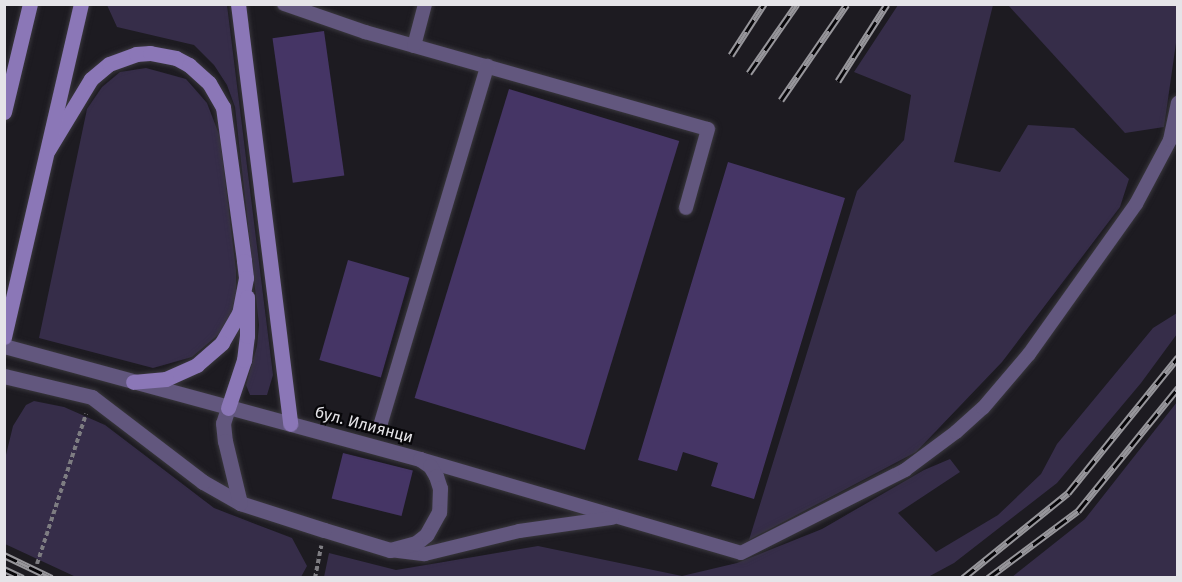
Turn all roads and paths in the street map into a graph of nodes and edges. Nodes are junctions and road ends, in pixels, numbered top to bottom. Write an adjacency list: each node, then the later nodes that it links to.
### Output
1 (30, 4): 9 (main road)
2 (81, 4): 10 (main road)
3 (238, 4): 19 (main road)
4 (284, 4): 6 (lane)
5 (425, 4): 6 (lane)
6 (414, 46): 7 (lane)
7 (487, 66): 11 (lane); 20 (lane)
8 (1178, 103): 23 (lane)
9 (4, 112)
10 (48, 150): 12 (main road); 13 (main road)
11 (686, 208)
12 (244, 261): 16 (main road); 18 (main road)
13 (4, 337)
14 (4, 346): 16 (street, бул. Илиянци)
15 (4, 376): 17 (street)
16 (133, 382): 18 (street, бул. Илиянци)
17 (92, 397): 22 (street); 26 (path)
18 (228, 408): 19 (street, бул. Илиянци); 22 (street)
19 (290, 424): 21 (street, бул. Илиянци)
20 (380, 426)
21 (420, 459): 23 (lane); 25 (street, бул. Илиянци)
22 (240, 503): 24 (street)
23 (618, 517): 25 (lane)
24 (324, 530): 25 (street); 27 (path)
25 (390, 550)
26 (38, 564)
27 (315, 578)

